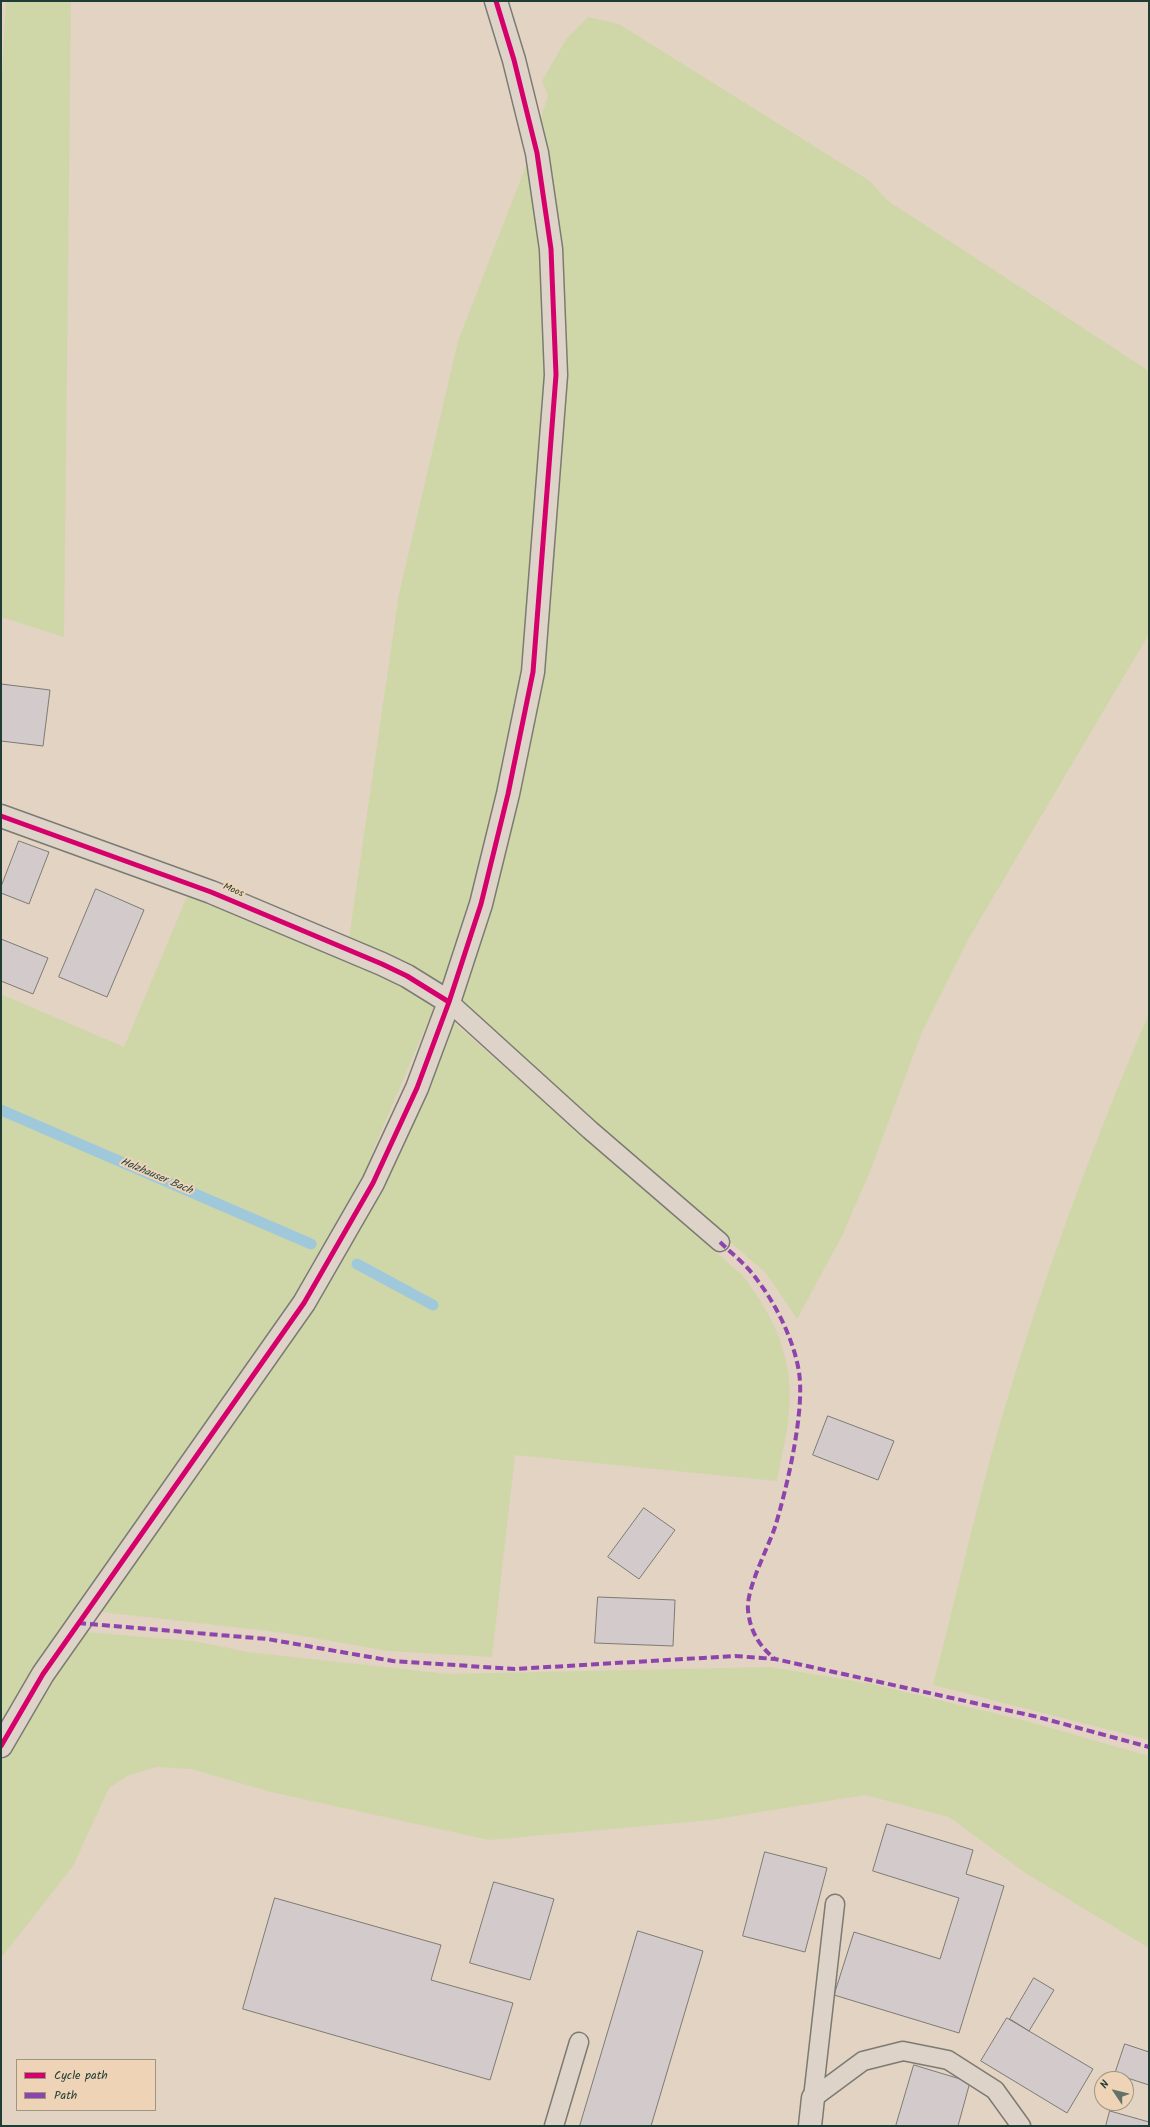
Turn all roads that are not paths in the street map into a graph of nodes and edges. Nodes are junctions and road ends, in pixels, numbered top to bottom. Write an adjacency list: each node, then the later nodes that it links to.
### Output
1 (496, 1): 3 (street)
2 (1, 816): 3 (street, Moos)
3 (449, 1002): 4 (lane); 5 (street)
4 (720, 1242)
5 (1, 1746)
6 (834, 1904): 8 (lane)
7 (579, 2042): 9 (lane)
8 (813, 2098): 10 (street); 11 (lane)
9 (554, 2126)
10 (810, 2126)
11 (1021, 2126)

